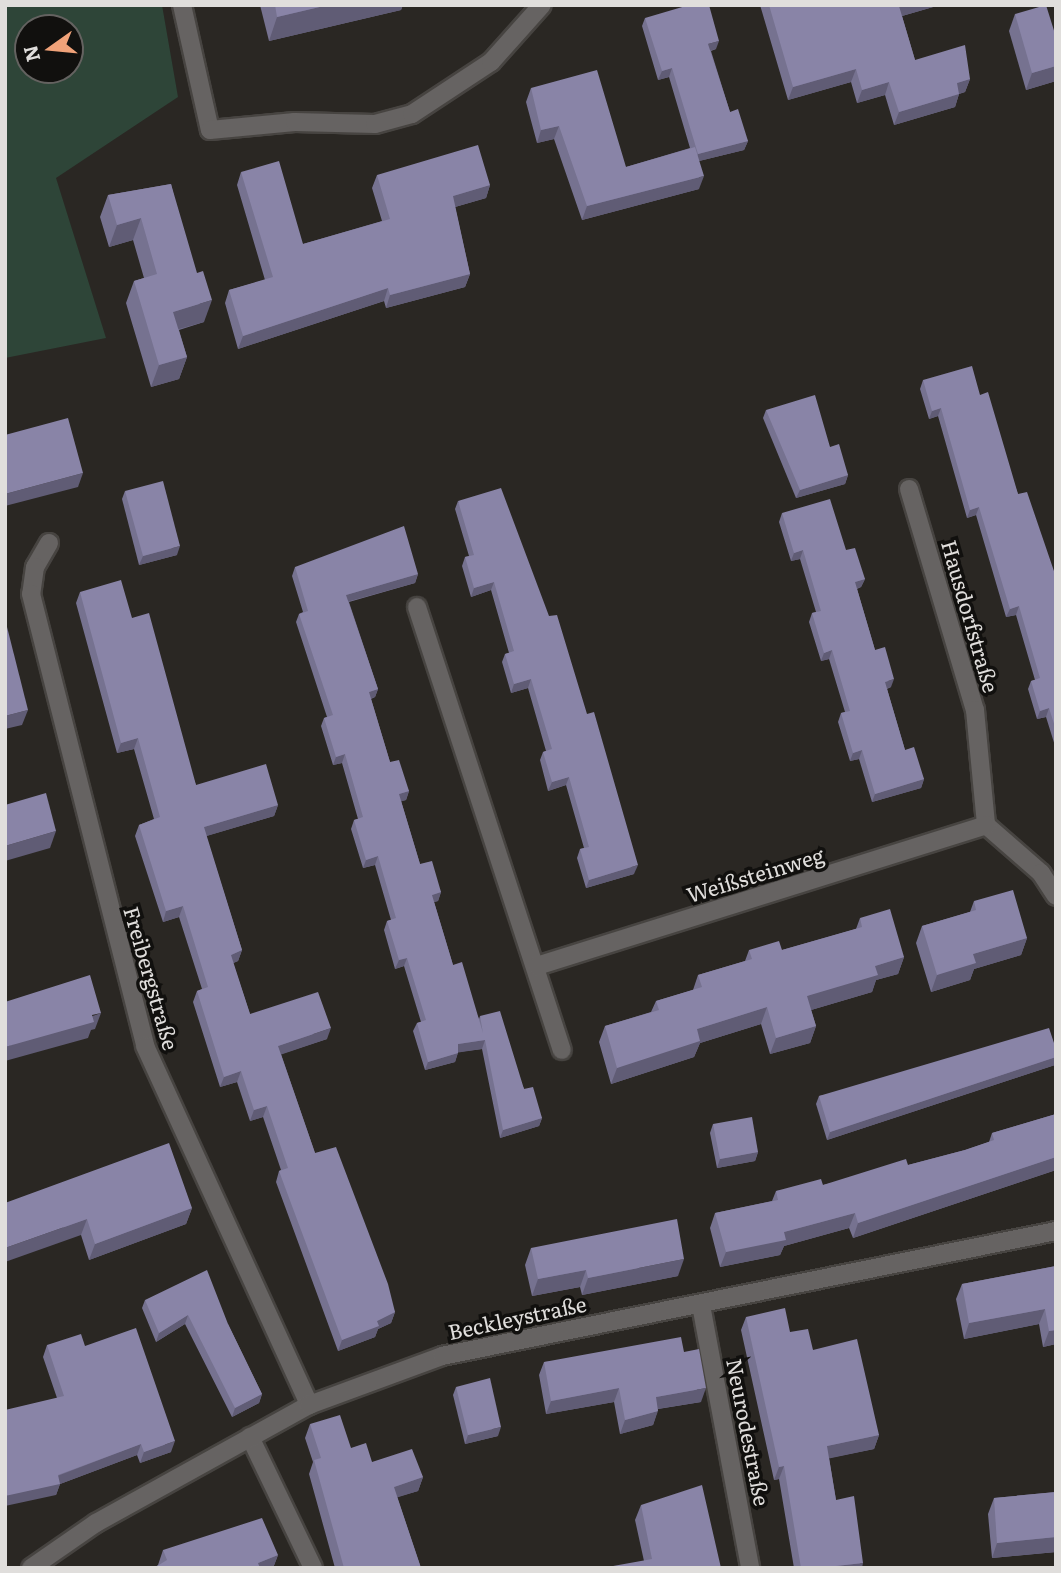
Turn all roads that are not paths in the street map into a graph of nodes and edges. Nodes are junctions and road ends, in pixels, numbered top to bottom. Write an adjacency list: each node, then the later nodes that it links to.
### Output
1 (182, 5): 2 (street)
2 (542, 5)
3 (909, 489): 6 (street, Hausdorfstraße)
4 (49, 543): 12 (street, Freibergstraße)
5 (417, 607): 8 (street)
6 (986, 825): 7 (street); 8 (street, Weißsteinweg)
7 (1056, 896)
8 (537, 966): 9 (street)
9 (562, 1050)
10 (1056, 1231): 11 (street, Beckleystraße)
11 (701, 1305): 12 (street, Beckleystraße); 16 (street, Neurodestraße)
12 (309, 1405): 13 (street, Beckleystraße)
13 (250, 1437): 14 (street, Beckleystraße); 15 (street)
14 (31, 1568)
15 (313, 1568)
16 (750, 1568)

